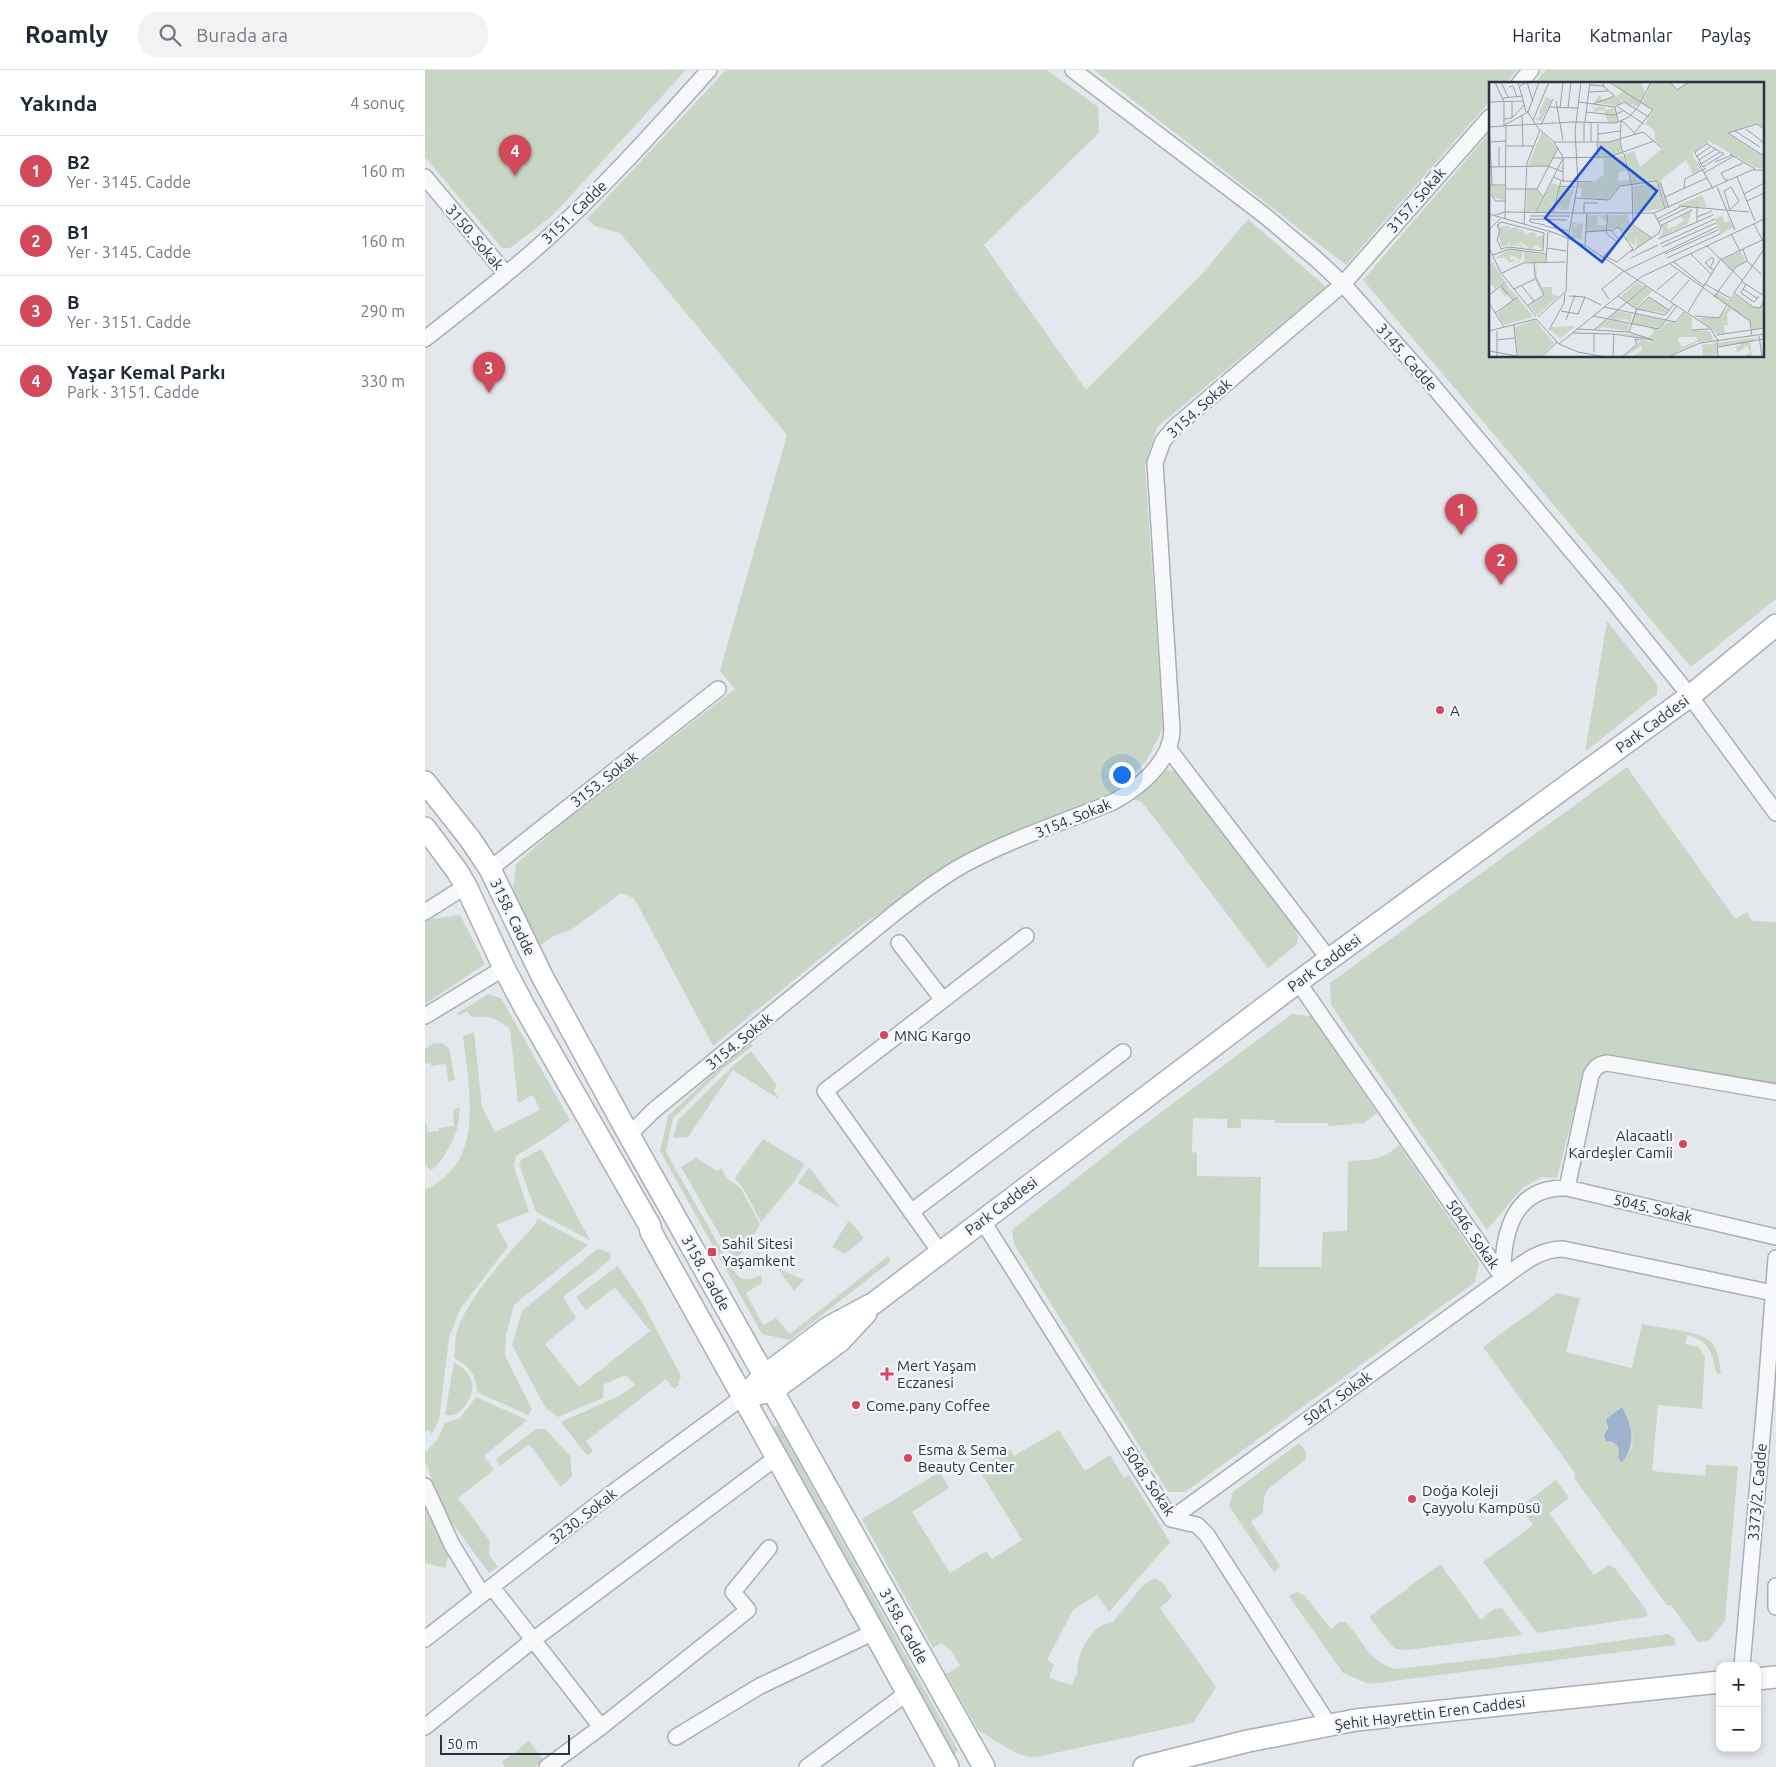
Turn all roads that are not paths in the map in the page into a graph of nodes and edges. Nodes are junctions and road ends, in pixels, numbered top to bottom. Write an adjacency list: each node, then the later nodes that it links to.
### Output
1 (709, 70): 7 (street, 3151. Cadde)
2 (1073, 70): 8 (street, 3145. Cadde)
3 (1531, 70): 4 (street)
4 (1521, 82)
5 (1489, 118): 8 (street, 3157. Sokak)
6 (425, 177): 7 (street, 3150. Sokak)
7 (506, 274): 9 (street, 3151. Cadde)
8 (1343, 284): 12 (street, 3145. Cadde); 13 (street, 3154. Sokak)
9 (425, 339)
10 (1776, 625): 12 (street, Park Caddesi)
11 (718, 690): 17 (street, 3153. Sokak)
12 (1690, 696): 15 (street); 22 (street, Park Caddesi)
13 (1168, 748): 22 (street); 29 (street, 3154. Sokak)
14 (425, 782): 17 (street, 3158. Cadde)
15 (1776, 813)
16 (425, 828): 18 (street, 3158. Cadde)
17 (490, 868): 18 (street); 29 (street, 3158. Cadde)
18 (466, 886): 19 (street); 23 (street, 3158. Cadde)
19 (425, 912)
20 (1026, 936): 25 (street)
21 (899, 944): 25 (street)
22 (1329, 959): 24 (street, Park Caddesi)
23 (504, 968): 26 (street); 39 (street, 3158. Cadde)
24 (1299, 982): 32 (street, Park Caddesi); 36 (street, 5046. Sokak)
25 (943, 1000): 31 (street)
26 (425, 1016)
27 (1123, 1052): 31 (street)
28 (1776, 1092): 30 (street)
29 (629, 1135): 38 (street, 3158. Cadde)
30 (1567, 1188): 33 (street, 5045. Sokak); 36 (street, 5045. Sokak)
31 (911, 1212): 34 (street)
32 (982, 1220): 34 (street, Park Caddesi); 42 (street, 5048. Sokak)
33 (1776, 1237)
34 (940, 1252): 38 (street, Park Caddesi)
35 (1776, 1258): 37 (street, 3373/2. Cadde)
36 (1503, 1278): 37 (street, 5046. Sokak); 42 (street, 5047. Sokak)
37 (1773, 1293): 50 (street, 3373/2. Cadde)
38 (768, 1384): 39 (street, Park Caddesi); 62 (street, 3158. Cadde)
39 (743, 1397): 40 (street, 3158. Cadde); 45 (street, 3230. Sokak)
40 (777, 1457): 47 (street, 3158. Cadde); 49 (street)
41 (425, 1486): 45 (street)
42 (1171, 1518): 55 (street, 5048. Sokak)
43 (769, 1548): 57 (street)
44 (1776, 1586): 46 (street)
45 (487, 1590): 48 (street, 3230. Sokak); 49 (street)
46 (1776, 1606)
47 (874, 1632): 54 (street, 3158. Cadde); 58 (street)
48 (425, 1639)
49 (533, 1640): 56 (street); 57 (street)
50 (1742, 1662)
51 (1776, 1677): 52 (street)
52 (1761, 1679)
53 (1716, 1682): 55 (street, Şehit Hayrettin Eren Caddesi)
54 (907, 1693): 60 (street); 61 (street, 3158. Cadde)
55 (1329, 1725): 63 (street, Şehit Hayrettin Eren Caddesi)
56 (425, 1727)
57 (601, 1727): 59 (street)
58 (675, 1737)
59 (547, 1767)
60 (807, 1767)
61 (947, 1767)
62 (984, 1767)
63 (1144, 1767)

